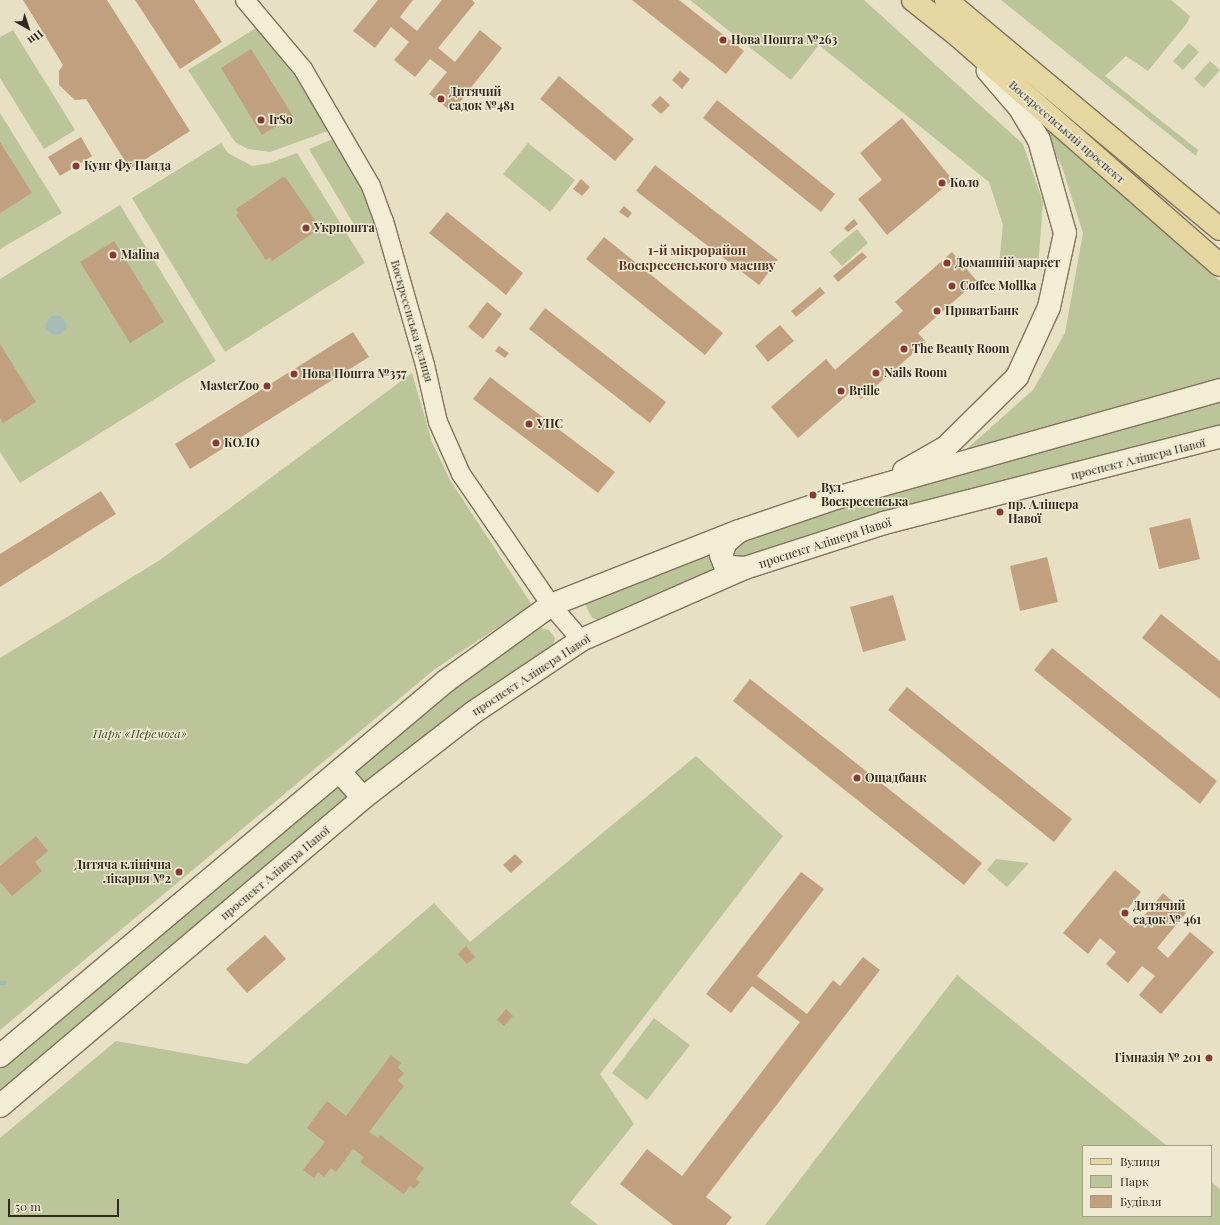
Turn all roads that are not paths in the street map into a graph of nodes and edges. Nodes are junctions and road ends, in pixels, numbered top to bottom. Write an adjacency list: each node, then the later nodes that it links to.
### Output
1 (245, 0): 12 (street, Воскресенська вулиця)
2 (913, 0): 4 (main road, Воскресенський проспект)
3 (946, 0): 5 (main road, Воскресенський проспект)
4 (957, 35): 6 (main road, Воскресенський проспект); 9 (street)
5 (1220, 229)
6 (1220, 265)
7 (1220, 390): 9 (street)
8 (1220, 438): 11 (street, проспект Алішера Навої)
9 (874, 487): 10 (street)
10 (739, 531): 11 (street); 12 (street)
11 (745, 568): 13 (street, проспект Алішера Навої)
12 (551, 605): 13 (street, Воскресенська вулиця); 14 (street)
13 (581, 640): 15 (street, проспект Алішера Навої)
14 (339, 771): 15 (street); 16 (street)
15 (363, 798): 17 (street, проспект Алішера Навої)
16 (0, 1056)
17 (0, 1106)

